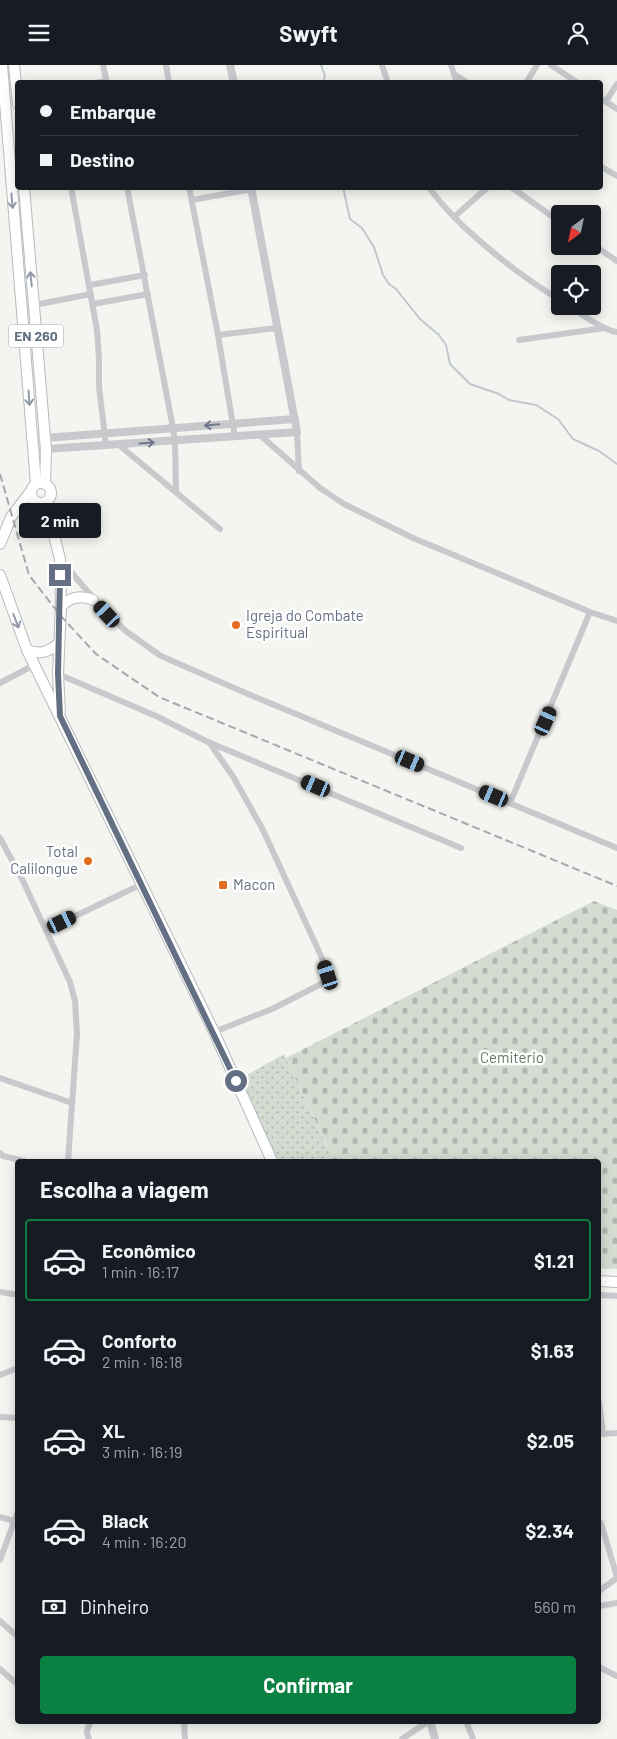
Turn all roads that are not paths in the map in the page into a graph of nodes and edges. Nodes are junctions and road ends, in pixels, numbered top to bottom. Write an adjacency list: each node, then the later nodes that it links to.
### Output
1 (2, 65): 39 (main road, EN 260, one-way to 39)
2 (14, 65): 12 (main road)
3 (103, 65): 13 (street)
4 (166, 65): 14 (street)
5 (230, 65): 15 (street)
6 (382, 65): 16 (street)
7 (451, 65): 11 (street)
8 (537, 65): 19 (street)
9 (551, 65): 10 (street)
10 (561, 67): 20 (street)
11 (454, 74): 17 (street); 18 (street)
12 (15, 80)
13 (106, 80)
14 (168, 80)
15 (233, 80)
16 (387, 80)
17 (456, 80)
18 (463, 80)
19 (528, 80)
20 (575, 80)
21 (617, 84): 22 (street)
22 (603, 99): 23 (street)
23 (617, 109)
24 (603, 168): 25 (street)
25 (617, 176)
26 (24, 190): 38 (main road, EN 260)
27 (72, 190): 43 (street)
28 (128, 190): 42 (street)
29 (190, 190): 35 (street)
30 (240, 190): 35 (street)
31 (251, 190): 50 (street)
32 (432, 190): 37 (street)
33 (485, 190): 37 (street)
34 (515, 190): 36 (street)
35 (192, 199): 53 (street)
36 (551, 216)
37 (454, 217): 46 (street)
38 (27, 241): 39 (main road); 48 (main road, EN 260, one-way to 38)
39 (16, 242): 56 (main road, EN 260)
40 (601, 250): 41 (street)
41 (617, 261)
42 (145, 275): 43 (street); 45 (street)
43 (90, 285): 44 (street)
44 (91, 294): 47 (street); 48 (street)
45 (148, 294): 47 (street); 59 (street)
46 (551, 295)
47 (93, 304): 61 (street)
48 (34, 305): 55 (main road, EN 260)
49 (584, 315): 51 (street)
50 (277, 327): 53 (street); 57 (street)
51 (605, 328): 52 (street); 54 (street)
52 (617, 332)
53 (218, 335): 58 (street)
54 (519, 340)
55 (39, 372): 56 (main road); 64 (main road, EN 260)
56 (27, 373): 65 (main road, EN 260, one-way to 65)
57 (295, 419): 58 (street); 60 (street)
58 (233, 423): 59 (street, one-way to 59); 63 (street)
59 (173, 428): 61 (street); 66 (street)
60 (297, 432): 62 (street); 71 (street)
61 (105, 433): 64 (street); 68 (street)
62 (260, 435): 63 (street); 71 (street)
63 (235, 437): 66 (street)
64 (44, 438): 65 (street); 70 (main road, EN 260)
65 (31, 439): 69 (main road, EN 260)
66 (175, 441): 67 (street, one-way to 66); 73 (street)
67 (119, 445): 68 (street); 73 (street)
68 (106, 446): 70 (street)
69 (32, 450): 70 (street); 72 (main road, EN 260)
70 (46, 450): 72 (main road, EN 260)
71 (299, 471): 83 (street)
72 (37, 487): 74 (main road); 74 (main road); 76 (main road)
73 (176, 492): 77 (street)
74 (42, 503): 79 (main road)
75 (0, 516): 76 (main road)
76 (12, 517): 78 (main road)
77 (220, 529)
78 (0, 544)
79 (60, 559): 81 (street); 82 (main road)
80 (0, 575): 86 (main road, one-way to 86)
81 (93, 599): 82 (main road); 92 (street)
82 (61, 606): 85 (main road)
83 (590, 612): 84 (street); 92 (street)
84 (617, 621)
85 (59, 643): 86 (main road); 88 (main road)
86 (27, 650): 87 (main road)
87 (34, 665): 89 (street); 90 (main road)
88 (58, 674): 90 (main road); 91 (street)
89 (0, 683)
90 (60, 716): 96 (main road)
91 (208, 742): 94 (street); 98 (street)
92 (510, 803): 95 (street)
93 (0, 838): 97 (street)
94 (461, 848)
95 (617, 848)
96 (142, 884): 97 (street); 98 (main road)
97 (46, 930): 100 (street)
98 (214, 1031): 104 (main road)
99 (0, 1078): 100 (street)
100 (72, 1103): 103 (street)
101 (0, 1153): 102 (street)
102 (16, 1159)
103 (68, 1159)
104 (271, 1159)
105 (601, 1281): 106 (main road)
106 (617, 1282)
107 (0, 1292): 108 (street)
108 (15, 1294)
109 (601, 1295): 110 (street)
110 (617, 1295)
111 (15, 1369): 112 (street)
112 (0, 1375)
113 (0, 1417): 114 (street)
114 (15, 1418)
115 (617, 1433): 116 (street)
116 (601, 1434)
117 (0, 1517): 118 (street)
118 (15, 1522)
119 (601, 1523): 122 (street)
120 (15, 1524): 121 (street)
121 (0, 1560)
122 (617, 1577): 123 (street)
123 (601, 1589)
124 (617, 1603): 125 (street)
125 (601, 1606)
126 (0, 1621): 127 (street)
127 (15, 1634)
128 (601, 1668): 130 (street)
129 (0, 1669): 131 (street)
130 (617, 1676)
131 (15, 1682)
132 (90, 1724): 137 (street)
133 (184, 1724): 138 (street)
134 (425, 1724): 139 (street)
135 (431, 1724): 140 (street)
136 (467, 1724): 141 (street)
137 (89, 1739)
138 (185, 1739)
139 (402, 1739)
140 (434, 1739)
141 (472, 1739)

